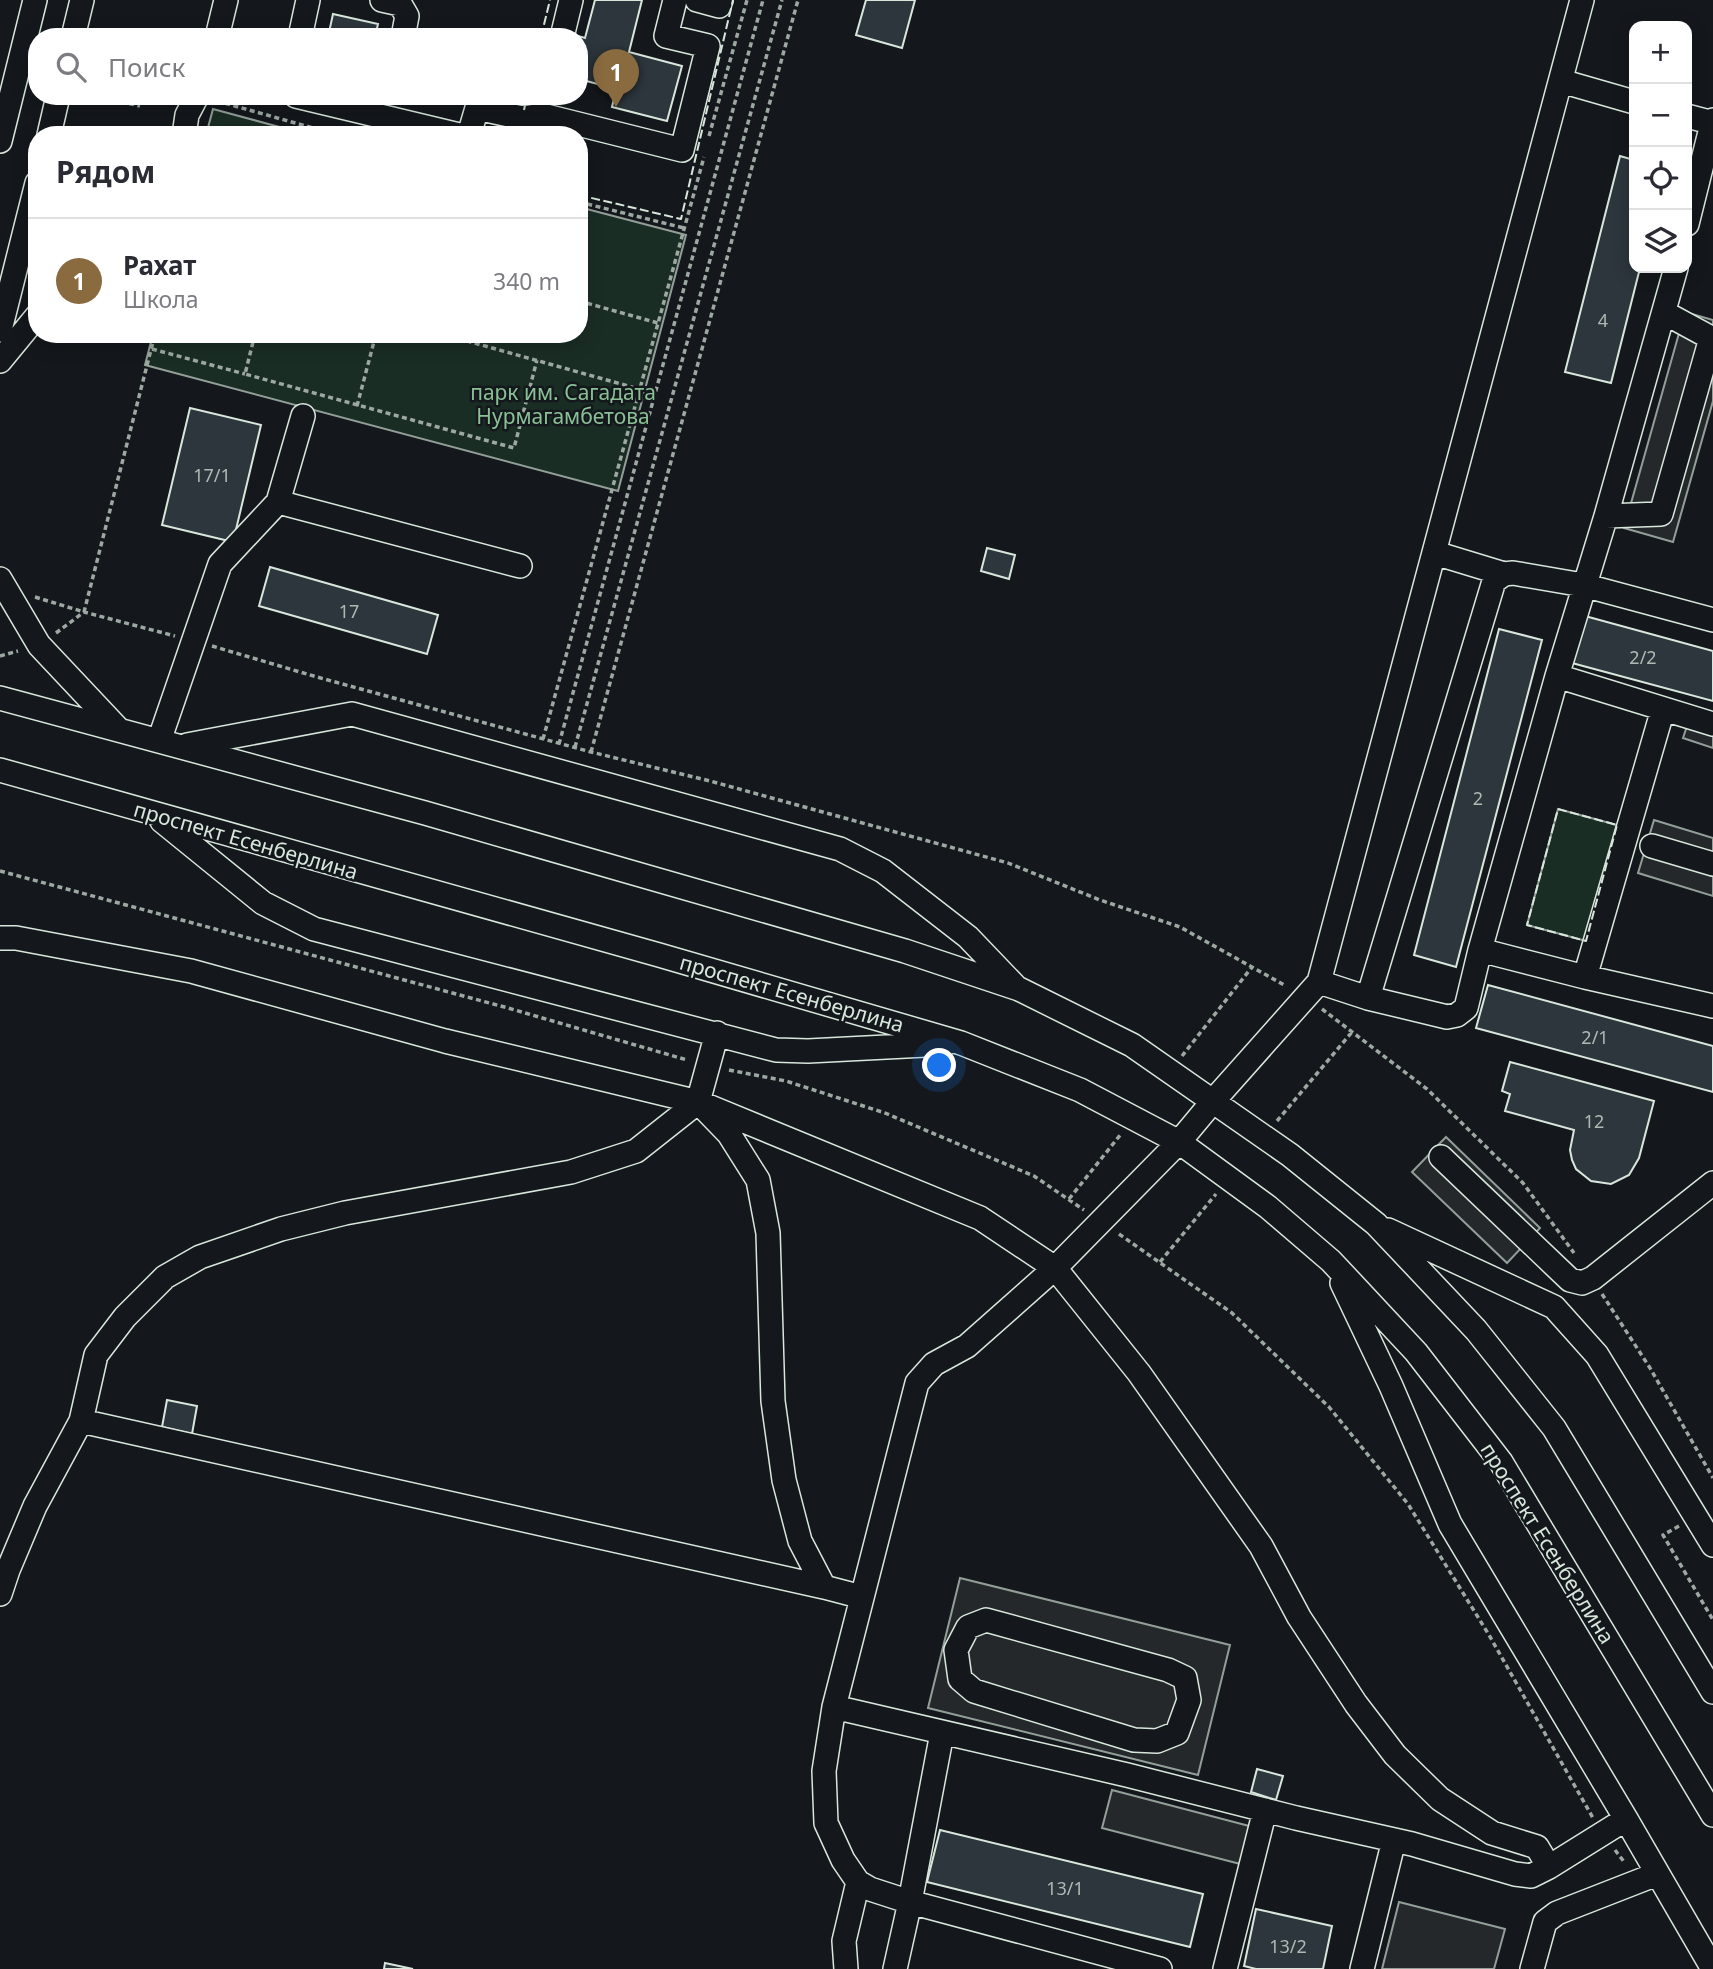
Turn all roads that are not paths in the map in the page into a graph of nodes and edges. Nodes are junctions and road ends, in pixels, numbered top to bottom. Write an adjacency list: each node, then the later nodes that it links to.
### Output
1 (23, 0): 17 (street)
2 (35, 0): 17 (street)
3 (82, 0): 12 (street)
4 (226, 0): 13 (street)
5 (308, 0): 14 (street)
6 (382, 0): 15 (street)
7 (571, 0): 16 (street)
8 (675, 0): 23 (street)
9 (697, 0): 10 (street)
10 (721, 0)
11 (1582, 0): 18 (street)
12 (75, 28)
13 (219, 28)
14 (302, 28)
15 (405, 28)
16 (564, 28)
17 (27, 30): 30 (street)
18 (1561, 82): 19 (street); 41 (street)
19 (1629, 101)
20 (56, 105): 26 (street)
21 (197, 105): 27 (street)
22 (334, 105): 28 (street)
23 (545, 106): 29 (street)
24 (1692, 117): 25 (street)
25 (1713, 122): 31 (street)
26 (51, 126)
27 (185, 126)
28 (421, 126)
29 (472, 126)
30 (0, 141)
31 (1691, 210)
32 (28, 219): 36 (street)
33 (1675, 273): 34 (street)
34 (1665, 313): 40 (street); 40 (street)
35 (28, 327): 37 (street)
36 (0, 330)
37 (0, 361)
38 (303, 416): 39 (street)
39 (278, 502): 42 (street); 52 (street)
40 (1606, 516): 45 (street)
41 (1435, 553): 43 (street); 60 (street)
42 (520, 566)
43 (1504, 574): 45 (street); 62 (street)
44 (2, 583): 51 (street)
45 (1583, 584): 46 (street); 47 (street)
46 (1713, 620)
47 (1557, 676): 49 (street); 58 (street)
48 (0, 698): 51 (street)
49 (1663, 709): 50 (street); 59 (street)
50 (1713, 724)
51 (119, 730): 52 (street)
52 (169, 743): 61 (street); 61 (street)
53 (0, 770): 54 (street, проспект Есенберлина)
54 (154, 815): 64 (street); 65 (street, проспект Есенберлина)
55 (1652, 846): 56 (street)
56 (1713, 864)
57 (0, 938): 67 (street)
58 (1480, 950): 59 (street); 62 (street)
59 (1585, 977): 63 (street)
60 (1319, 982): 62 (street); 66 (street)
61 (1019, 989): 66 (street)
62 (1368, 998)
63 (1713, 1006)
64 (717, 1033): 65 (street); 67 (street)
65 (961, 1043): 68 (street, проспект Есенберлина)
66 (1214, 1100): 68 (street); 71 (street)
67 (698, 1102): 73 (street); 76 (street); 78 (street)
68 (1179, 1142): 72 (street, проспект Есенберлина); 73 (street)
69 (1441, 1157): 74 (street)
70 (1713, 1183): 74 (street)
71 (1376, 1224): 75 (street); 81 (street)
72 (1331, 1261): 87 (street, проспект Есенберлина); 88 (street)
73 (1055, 1268): 80 (street); 90 (street)
74 (1582, 1283): 75 (street)
75 (1554, 1307): 77 (street)
76 (82, 1421): 78 (street); 79 (street)
77 (1713, 1545)
78 (824, 1587): 80 (street)
79 (0, 1594)
80 (862, 1597): 82 (street)
81 (1713, 1692)
82 (834, 1707): 83 (street); 92 (street)
83 (942, 1733): 85 (street); 93 (street)
84 (1134, 1740): 84 (street); 85 (street)
85 (1128, 1775): 86 (street)
86 (1265, 1810): 89 (street); 97 (street)
87 (1713, 1815)
88 (1626, 1819): 90 (street); 91 (street)
89 (1394, 1840): 90 (street); 98 (street)
90 (1549, 1867)
91 (1648, 1878): 99 (street); 100 (street)
92 (858, 1882): 93 (street); 94 (street)
93 (910, 1902): 95 (street); 96 (street)
94 (846, 1969)
95 (895, 1969)
96 (1160, 1969)
97 (1225, 1969)
98 (1362, 1969)
99 (1532, 1969)
100 (1713, 1969)

